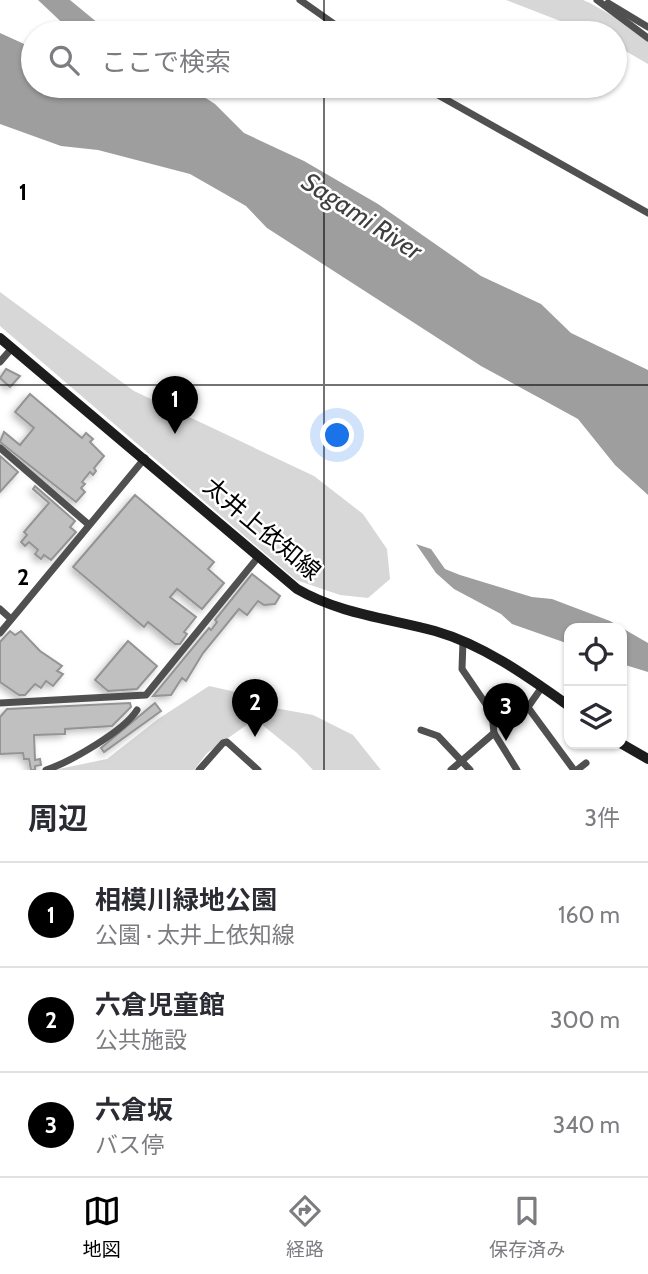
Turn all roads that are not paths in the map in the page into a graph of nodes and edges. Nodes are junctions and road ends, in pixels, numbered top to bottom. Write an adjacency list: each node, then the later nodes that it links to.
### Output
1 (300, 0): 3 (street)
2 (599, 0): 4 (street); 6 (street)
3 (330, 21)
4 (626, 21)
5 (627, 22): 7 (street)
6 (648, 27)
7 (648, 38)
8 (443, 98): 9 (street)
9 (648, 213)
10 (0, 338): 11 (main road, 太井上依知線)
11 (12, 348): 12 (street); 14 (main road, 太井上依知線)
12 (0, 362)
13 (0, 448): 15 (street)
14 (145, 458): 15 (street); 16 (main road, 太井上依知線)
15 (88, 524): 18 (street)
16 (259, 556): 20 (main road, 太井上依知線); 24 (street)
17 (0, 610): 18 (street)
18 (12, 619): 19 (street)
19 (0, 633)
20 (463, 641): 21 (main road, 太井上依知線); 30 (street)
21 (542, 687): 23 (main road, 太井上依知線); 25 (street)
22 (521, 698): 25 (street)
23 (564, 702)
24 (0, 703)
25 (528, 707): 27 (street)
26 (137, 710): 37 (street)
27 (541, 727): 29 (street); 31 (street)
28 (421, 730): 35 (street)
29 (533, 732)
30 (494, 733): 35 (street); 42 (street)
31 (559, 747): 33 (street); 43 (street)
32 (627, 747): 34 (main road)
33 (548, 755)
34 (648, 759)
35 (462, 760): 40 (street); 41 (street)
36 (586, 763): 43 (street)
37 (46, 770)
38 (199, 770): 39 (street)
39 (258, 770)
40 (451, 770)
41 (470, 770)
42 (517, 770)
43 (575, 770)

